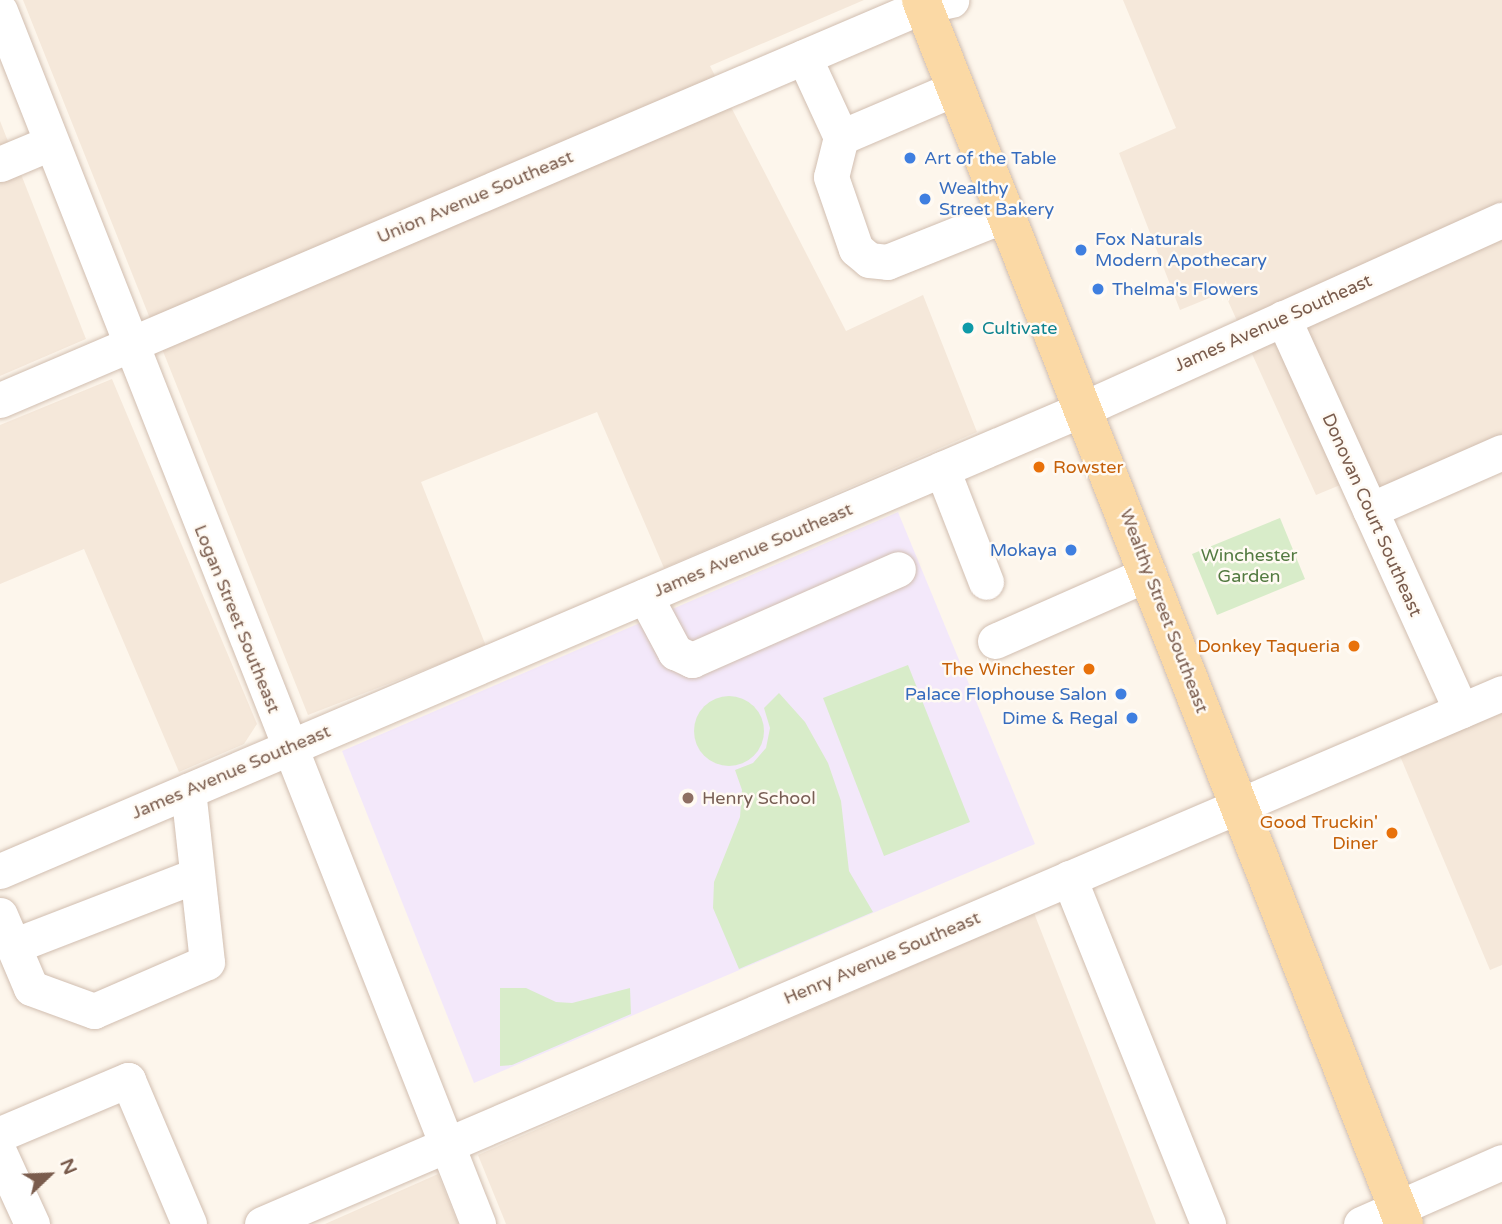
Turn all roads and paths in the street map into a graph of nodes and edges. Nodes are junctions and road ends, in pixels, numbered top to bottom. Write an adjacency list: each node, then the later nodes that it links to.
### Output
1 (932, 2): 3 (street, Union Avenue Southeast); 4 (main road, Wealthy Street Southeast)
2 (0, 11): 6 (street, Logan Street Southeast)
3 (804, 57): 5 (street); 11 (street, Union Avenue Southeast)
4 (956, 88): 5 (street); 8 (main road, Wealthy Street Southeast)
5 (841, 137): 8 (street)
6 (50, 143): 7 (street); 11 (street, Logan Street Southeast)
7 (0, 164)
8 (1007, 214): 13 (main road, Wealthy Street Southeast)
9 (1502, 220): 10 (street, James Avenue Southeast)
10 (1283, 318): 13 (street, James Avenue Southeast); 16 (street, Donovan Court Southeast)
11 (128, 345): 12 (street, Union Avenue Southeast); 24 (street, Logan Street Southeast)
12 (0, 400)
13 (1085, 408): 15 (street, James Avenue Southeast); 18 (main road, Wealthy Street Southeast)
14 (1502, 453): 16 (street)
15 (942, 469): 19 (street); 20 (street, James Avenue Southeast)
16 (1370, 510): 23 (street, Donovan Court Southeast)
17 (898, 569): 20 (street)
18 (1149, 573): 21 (street); 26 (main road, Wealthy Street Southeast)
19 (986, 582)
20 (645, 596): 24 (street, James Avenue Southeast)
21 (995, 641)
22 (1502, 693): 23 (street, Henry Avenue Southeast)
23 (1461, 711): 26 (street, Henry Avenue Southeast)
24 (288, 748): 25 (street, James Avenue Southeast); 32 (street, Logan Street Southeast)
25 (188, 790): 27 (street, James Avenue Southeast); 28 (street)
26 (1239, 805): 29 (street, Henry Avenue Southeast); 35 (main road, Wealthy Street Southeast)
27 (0, 871)
28 (197, 875): 30 (street); 30 (street)
29 (1069, 878): 32 (street, Henry Avenue Southeast); 40 (street)
30 (7, 931)
31 (0, 1134): 37 (street)
32 (447, 1145): 38 (street, Henry Avenue Southeast); 39 (street, Logan Street Southeast)
33 (0, 1154): 36 (street)
34 (1502, 1161): 35 (street)
35 (1401, 1216): 41 (street)
36 (32, 1224)
37 (189, 1224)
38 (262, 1224)
39 (478, 1224)
40 (1208, 1224)
41 (1361, 1224)

